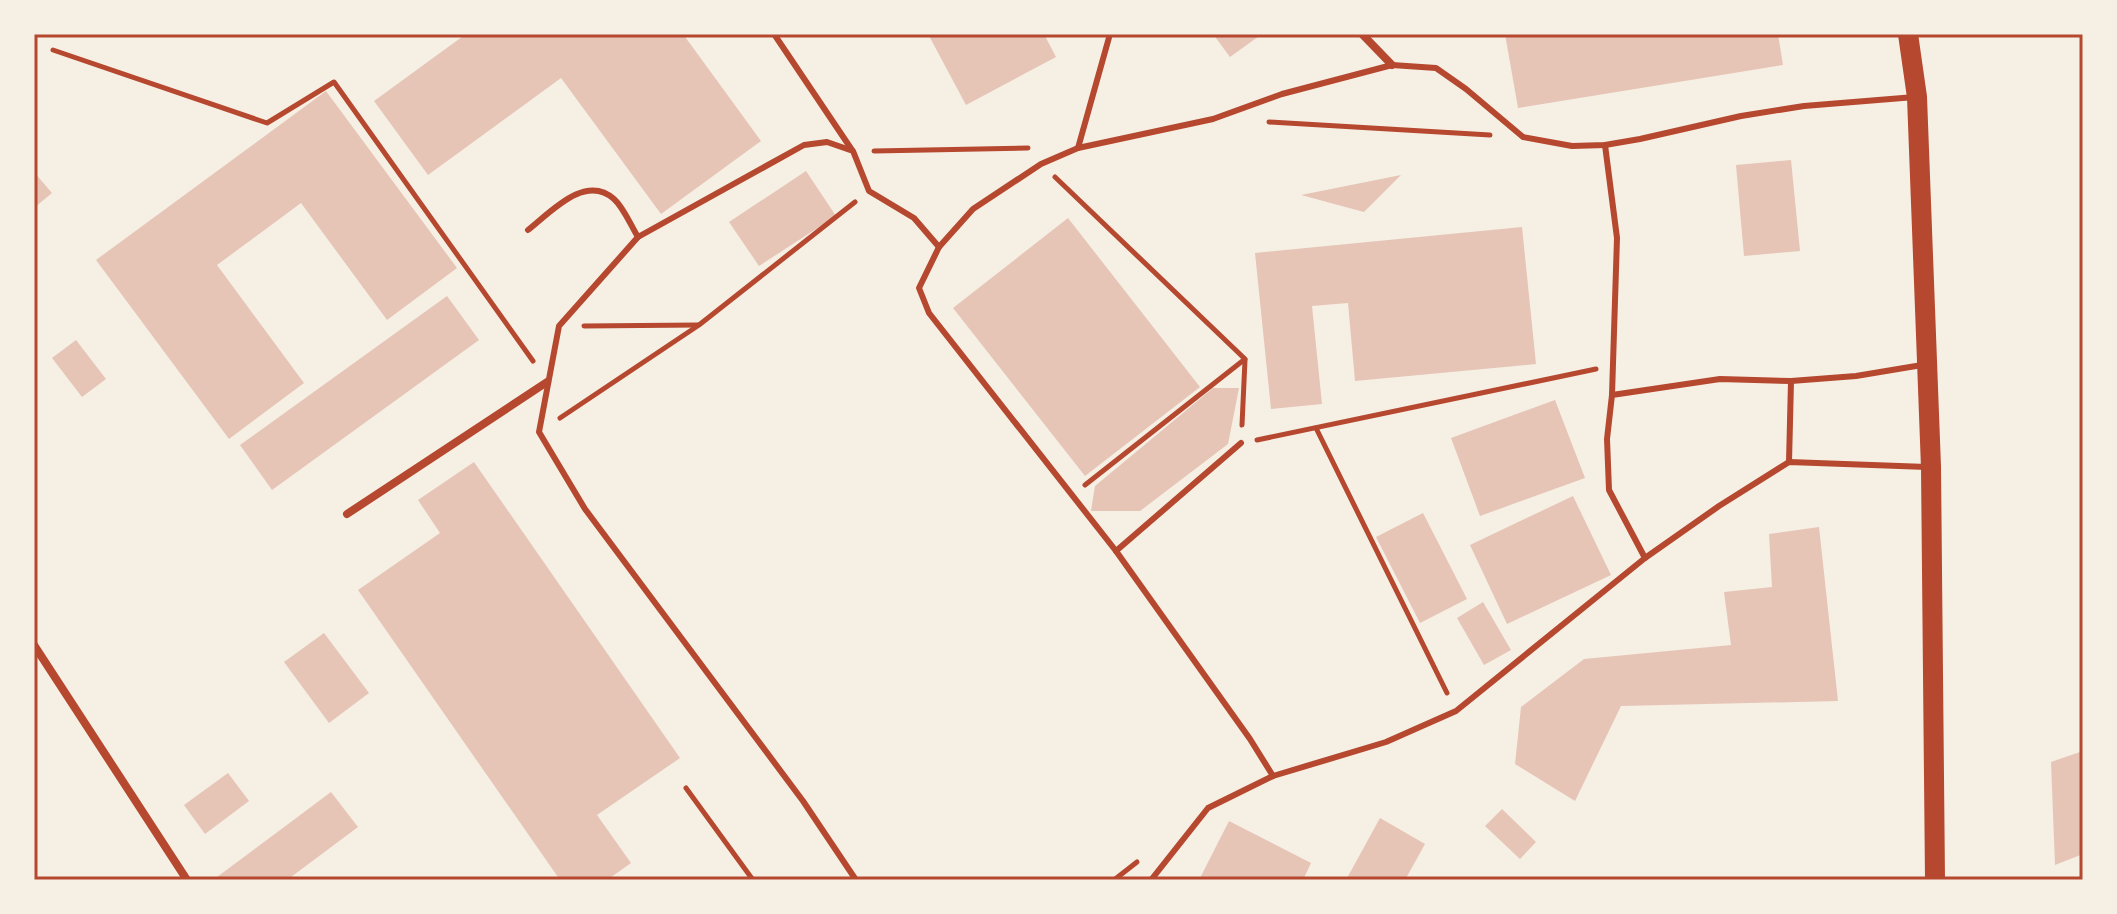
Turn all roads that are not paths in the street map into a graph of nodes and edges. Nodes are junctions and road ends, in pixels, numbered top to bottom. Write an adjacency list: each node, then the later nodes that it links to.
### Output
1 (774, 34): 9 (lane)
2 (1110, 34): 8 (lane)
3 (1362, 34): 5 (street)
4 (1908, 34): 6 (main road)
5 (1392, 65): 7 (lane); 8 (lane)
6 (1917, 97): 7 (lane); 13 (main road)
7 (1605, 145): 16 (lane)
8 (1078, 148): 12 (lane)
9 (853, 151): 11 (lane); 12 (lane)
10 (528, 230): 11 (lane)
11 (638, 237): 15 (lane)
12 (939, 247): 21 (lane)
13 (1926, 364): 14 (lane); 19 (main road)
14 (1791, 381): 16 (lane); 18 (lane)
15 (547, 382): 20 (street); 26 (lane)
16 (1612, 395): 22 (lane)
17 (1241, 443): 21 (lane)
18 (1789, 462): 19 (lane); 22 (lane)
19 (1931, 467): 28 (main road)
20 (347, 514)
21 (1116, 551): 24 (lane)
22 (1645, 558): 24 (lane)
23 (34, 645): 25 (street)
24 (1273, 776): 27 (lane)
25 (187, 880)
26 (856, 880)
27 (1151, 880)
28 (1935, 880)

